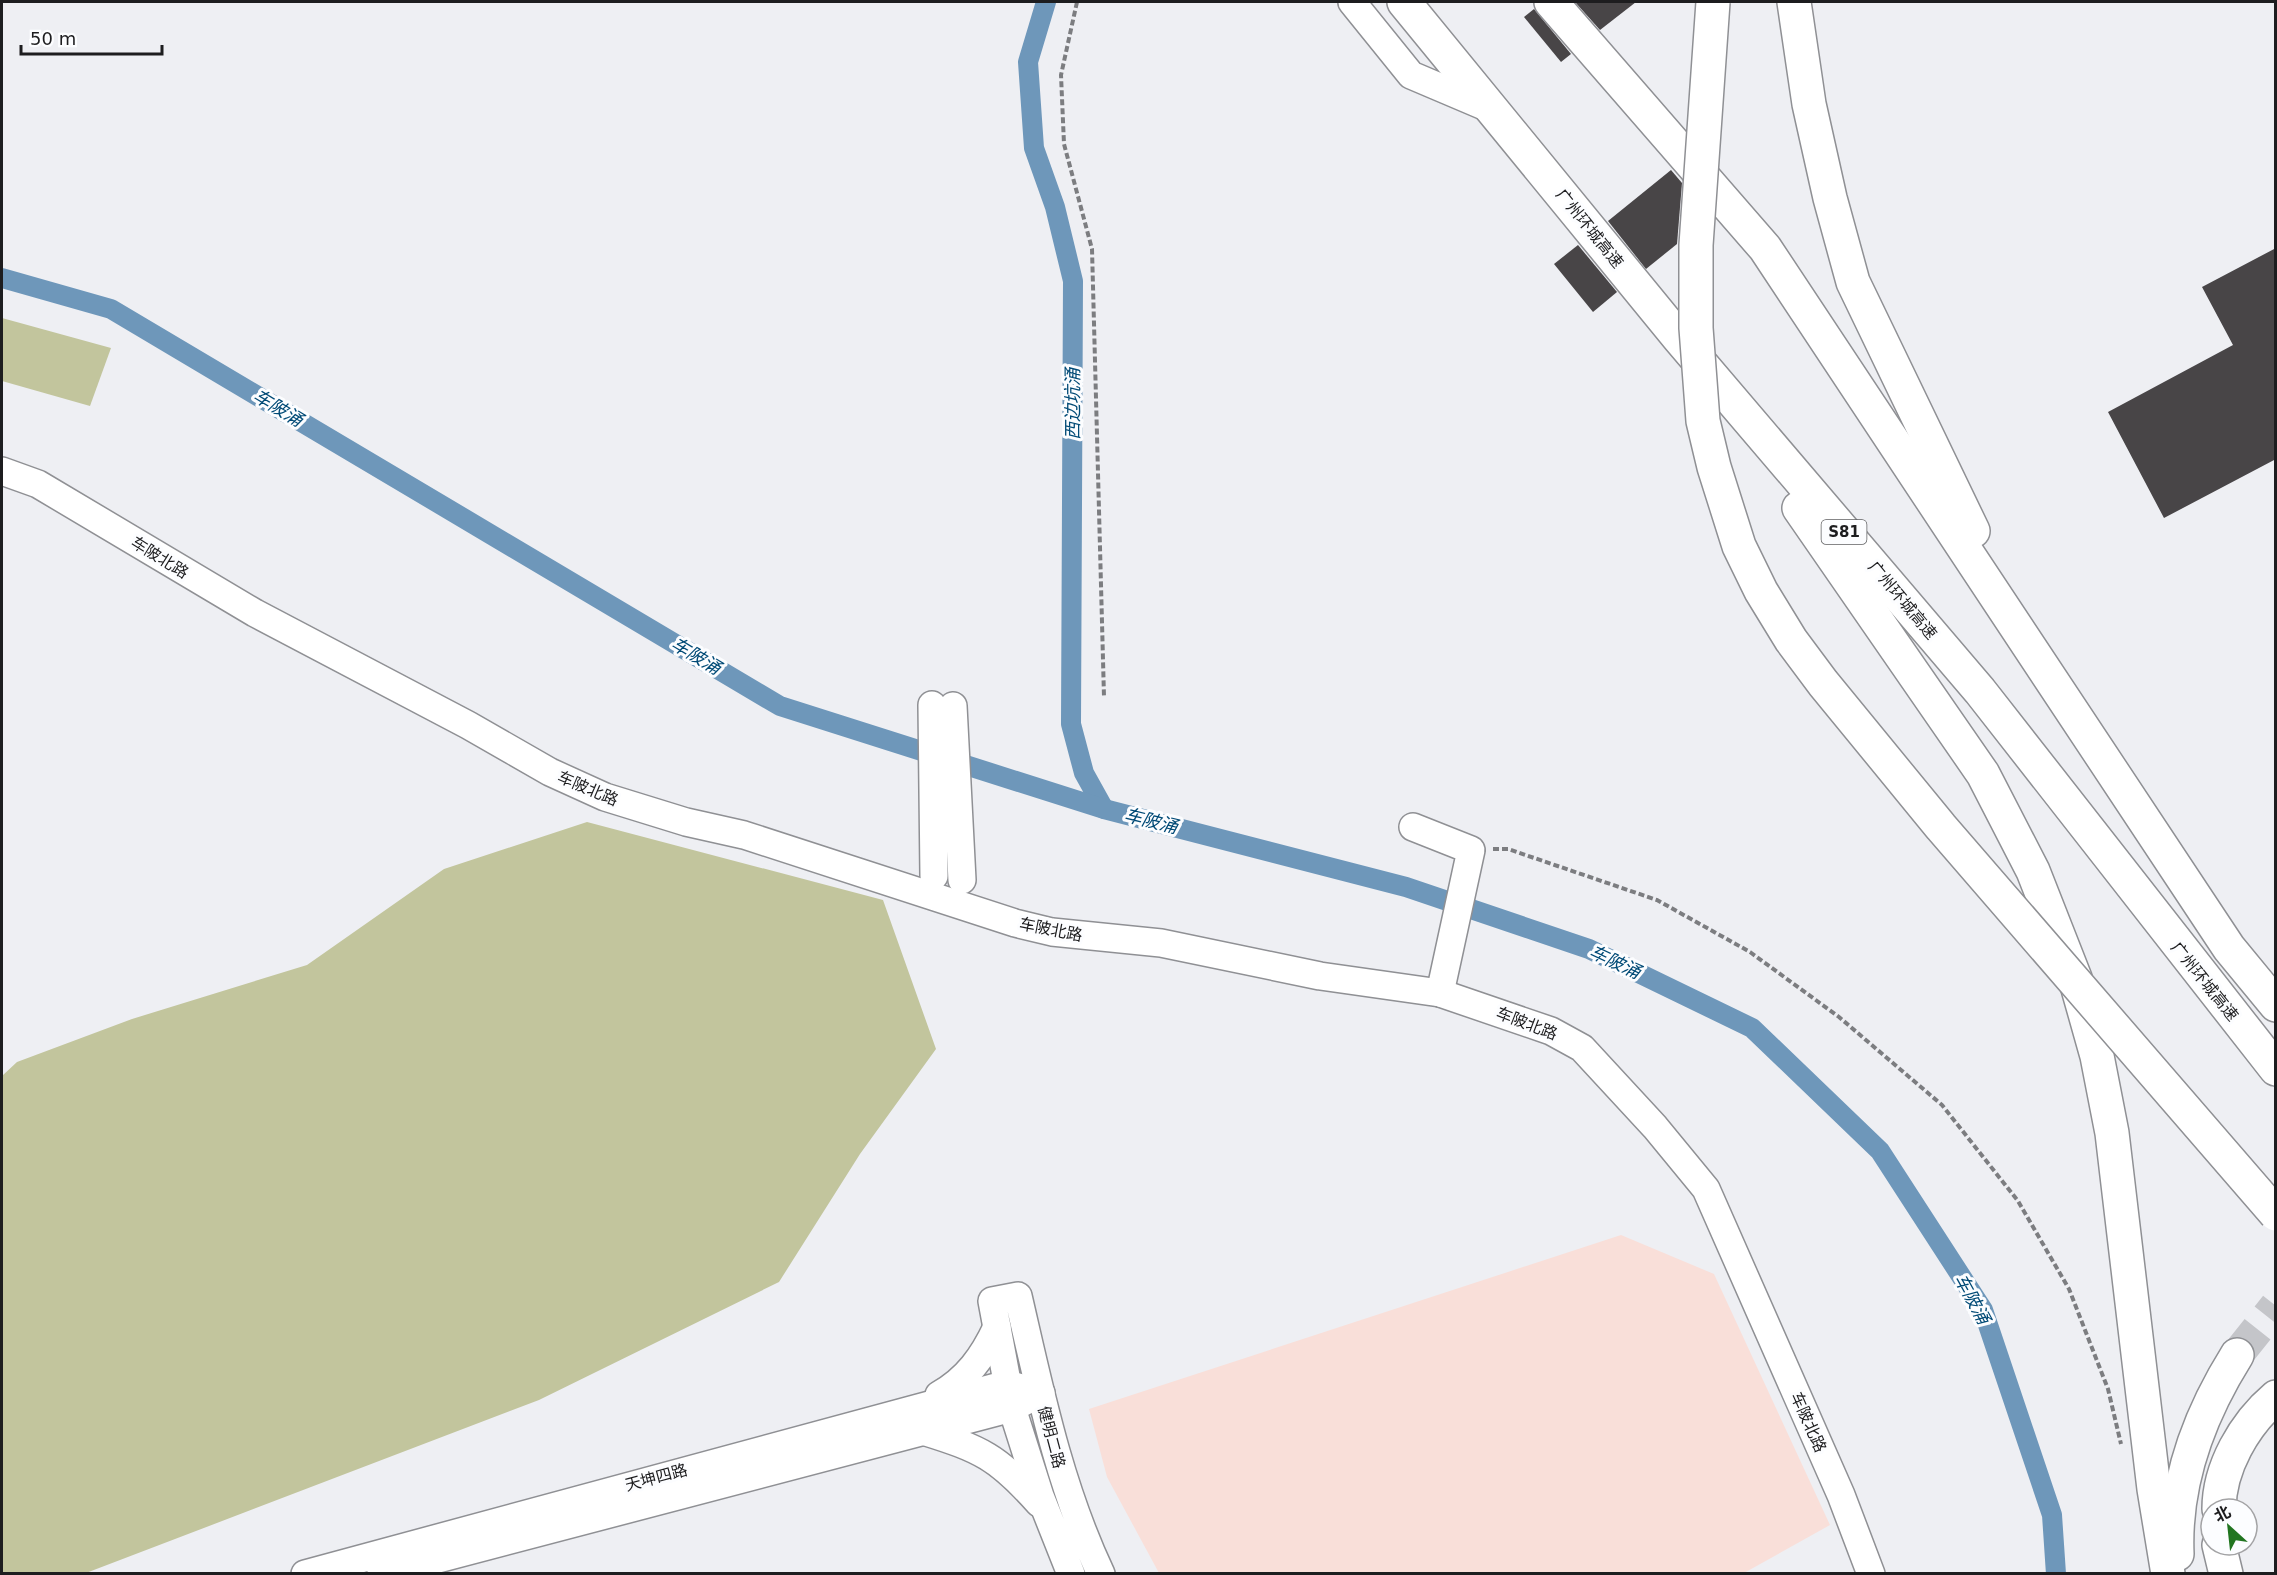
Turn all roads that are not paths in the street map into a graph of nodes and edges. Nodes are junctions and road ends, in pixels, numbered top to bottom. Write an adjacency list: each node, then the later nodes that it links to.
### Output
1 (1352, 2): 6 (street)
2 (1404, 2): 6 (highway, 广州环城高速 / S81)
3 (1713, 2): 16 (highway, bridge)
4 (1794, 2): 9 (highway)
5 (1559, 7): 9 (highway)
6 (1493, 110): 7 (highway, 广州环城高速 / S81)
7 (1679, 338): 15 (highway, 广州环城高速 / S81); 31 (highway)
8 (2, 471): 13 (street, 车陂北路)
9 (2029, 646): 14 (highway)
10 (1413, 827): 13 (street)
11 (934, 876): 12 (street)
12 (962, 880)
13 (1440, 993): 30 (street, 车陂北路)
14 (2276, 1005)
15 (2276, 1069)
16 (2276, 1214)
17 (997, 1327): 19 (street, 健明二路); 20 (street, 健明二路); 22 (street)
18 (2236, 1355): 32 (highway)
19 (1041, 1393): 20 (street, 天坤四路); 29 (street, 健明二路)
20 (1010, 1396): 22 (street, 天坤四路); 24 (street, 健明二路)
21 (2276, 1397): 23 (highway)
22 (921, 1419): 24 (street); 26 (street, 天坤四路)
23 (2219, 1497)
24 (1046, 1511): 28 (street, 健明二路)
25 (2222, 1557): 33 (highway)
26 (378, 1567): 27 (street, 天坤四路)
27 (305, 1574)
28 (1071, 1574)
29 (1101, 1574)
30 (1871, 1574)
31 (2168, 1574)
32 (2178, 1574)
33 (2226, 1574)

